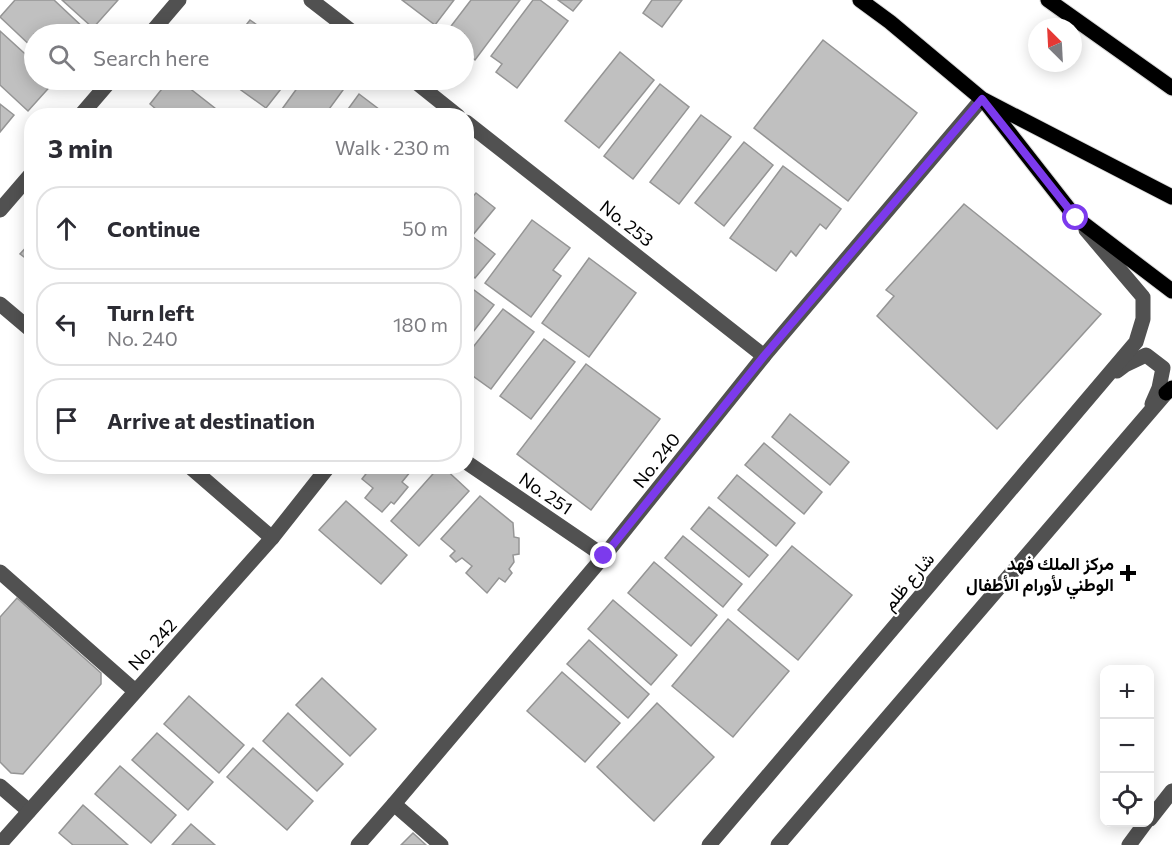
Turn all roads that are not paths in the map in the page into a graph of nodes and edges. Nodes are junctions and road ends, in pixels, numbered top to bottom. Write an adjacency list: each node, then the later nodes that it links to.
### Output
1 (179, 0): 5 (street)
2 (311, 0): 6 (street)
3 (860, 0): 10 (main road)
4 (1048, 0): 7 (main road)
5 (159, 24)
6 (342, 24)
7 (1172, 88)
8 (103, 90): 11 (street)
9 (425, 90): 12 (street)
10 (982, 99): 15 (main road); 17 (main road); 21 (street, No. 240)
11 (88, 108)
12 (448, 108)
13 (474, 128): 21 (street, No. 253)
14 (24, 182): 16 (street)
15 (1172, 196)
16 (0, 210)
17 (1076, 218): 18 (main road); 22 (street, شارع ظلم)
18 (1172, 291)
19 (0, 304): 20 (street)
20 (24, 324)
21 (764, 356): 29 (street, No. 240)
22 (1099, 386): 24 (street); 42 (street, شارع ظلم)
23 (1169, 390): 24 (street)
24 (1148, 415): 38 (street)
25 (474, 467): 29 (street, No. 251)
26 (198, 474): 28 (street)
27 (323, 474): 28 (street, No. 242)
28 (272, 538): 31 (street, No. 242)
29 (604, 556): 34 (street, No. 240)
30 (0, 572): 31 (street)
31 (135, 691): 35 (street, No. 242)
32 (0, 786): 35 (street)
33 (1172, 791): 36 (street)
34 (394, 804): 40 (street, No. 240); 41 (street)
35 (29, 812): 39 (street, No. 242)
36 (1154, 813)
37 (1142, 827): 43 (street)
38 (787, 842)
39 (0, 844)
40 (358, 845)
41 (441, 845)
42 (708, 845)
43 (1128, 845)

